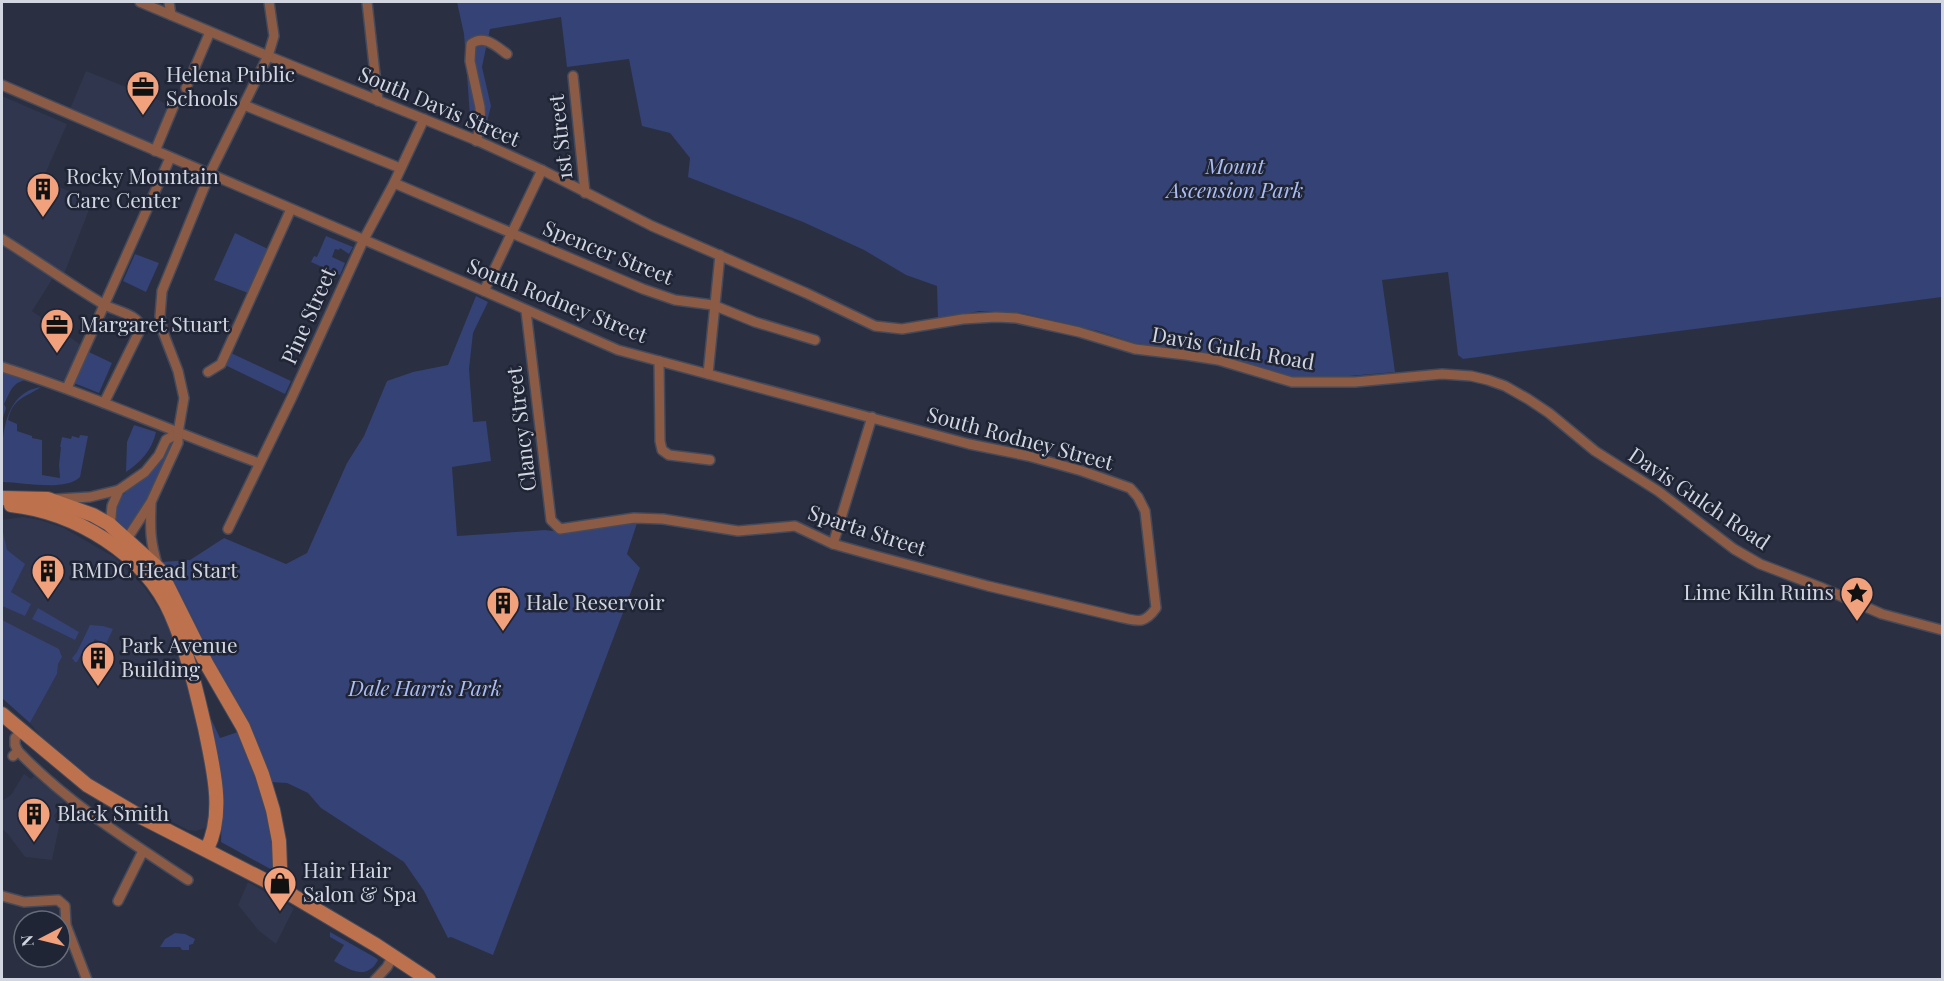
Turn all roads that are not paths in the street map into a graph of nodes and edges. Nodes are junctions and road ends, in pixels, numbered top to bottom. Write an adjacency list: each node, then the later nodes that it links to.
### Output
1 (140, 2): 5 (street, South Davis Street)
2 (169, 2): 5 (street)
3 (268, 2): 8 (street)
4 (367, 2): 12 (street)
5 (171, 15): 6 (street, South Davis Street)
6 (210, 32): 8 (street, South Davis Street); 11 (street)
7 (507, 54): 16 (street)
8 (268, 57): 12 (street, South Davis Street); 14 (street)
9 (573, 76): 23 (street, 1st Street)
10 (2, 85): 17 (street, South Rodney Street)
11 (186, 88)
12 (378, 101): 15 (street, South Davis Street)
13 (175, 103): 17 (street)
14 (244, 105): 19 (street); 21 (street)
15 (424, 119): 16 (street, South Davis Street); 19 (street, Pine Street)
16 (476, 141): 20 (street, South Davis Street)
17 (155, 151): 18 (street, South Rodney Street)
18 (170, 158): 21 (street, South Rodney Street); 30 (street)
19 (400, 168): 22 (street, Pine Street)
20 (542, 170): 23 (street, South Davis Street); 25 (street)
21 (210, 173): 24 (street, South Rodney Street); 41 (street)
22 (394, 183): 25 (street, Spencer Street); 27 (street, Pine Street)
23 (585, 193): 28 (street, South Davis Street)
24 (291, 209): 27 (street, South Rodney Street); 36 (street)
25 (510, 233): 29 (street); 31 (street, Spencer Street)
26 (2, 239): 30 (street)
27 (364, 239): 29 (street, South Rodney Street); 43 (street, Pine Street)
28 (720, 255): 31 (street); 57 (street, Davis Gulch Road)
29 (484, 291): 32 (street, South Rodney Street)
30 (105, 305): 38 (street); 39 (street)
31 (713, 305): 33 (street, Spencer Street); 37 (street)
32 (526, 311): 34 (street, South Rodney Street); 50 (street, Clancy Street)
33 (815, 340)
34 (659, 361): 37 (street, South Rodney Street); 42 (street)
35 (2, 367): 38 (street)
36 (208, 372)
37 (708, 374): 40 (street, South Rodney Street)
38 (67, 387): 39 (street)
39 (104, 403): 41 (street)
40 (872, 417): 54 (street); 56 (street, South Rodney Street)
41 (178, 433): 43 (street); 44 (street); 47 (street)
42 (710, 460)
43 (259, 463): 51 (street, Pine Street)
44 (119, 490): 46 (street); 49 (street)
45 (2, 498): 46 (street)
46 (48, 499): 49 (street)
47 (151, 502): 52 (street); 55 (street)
48 (2, 505): 53 (street)
49 (109, 524): 52 (street); 53 (street)
50 (570, 527): 54 (street, Sparta Street)
51 (228, 529)
52 (127, 539): 53 (street); 55 (street)
53 (110, 542): 60 (street)
54 (833, 543): 56 (street, Sparta Street)
55 (159, 569): 63 (street)
56 (1149, 618)
57 (1942, 630)
58 (2, 714): 59 (street)
59 (22, 731): 60 (street); 61 (street)
60 (207, 849): 63 (street)
61 (143, 851): 62 (street); 65 (street)
62 (188, 880)
63 (278, 887): 66 (street)
64 (2, 896): 67 (street)
65 (118, 901)
66 (393, 956): 68 (street); 69 (street)
67 (87, 980)
68 (375, 980)
69 (429, 980)

